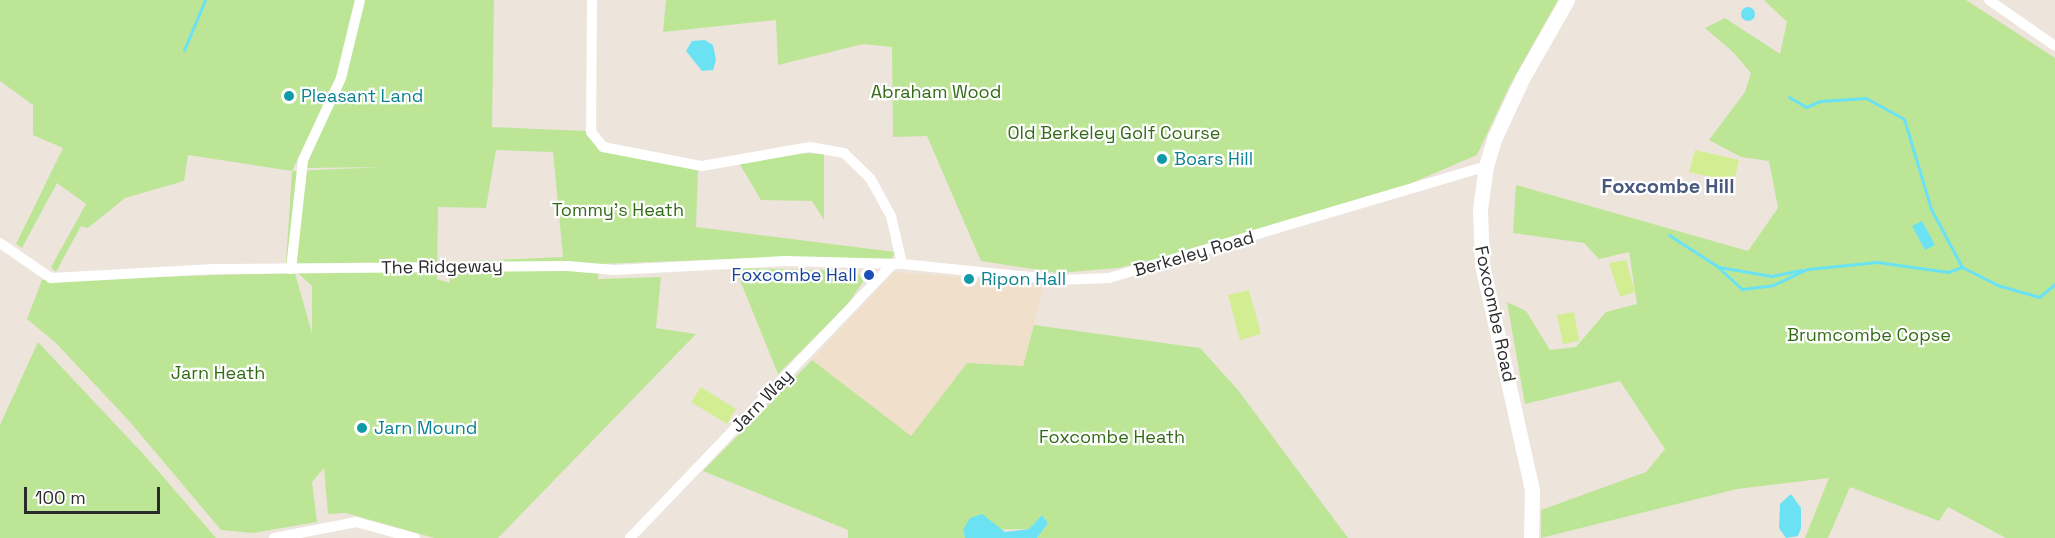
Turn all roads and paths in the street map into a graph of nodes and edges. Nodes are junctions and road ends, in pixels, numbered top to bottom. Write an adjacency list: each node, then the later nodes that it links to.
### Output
1 (360, 0): 9 (street)
2 (592, 0): 8 (street)
3 (1567, 0): 6 (street, Foxcombe Road)
4 (1989, 0): 5 (street)
5 (2055, 46)
6 (1486, 166): 8 (street, Berkeley Road); 14 (street, Foxcombe Road)
7 (0, 243): 9 (street, The Ridgeway)
8 (898, 264): 9 (street, The Ridgeway); 13 (street, Jarn Way)
9 (291, 269)
10 (325, 534): 11 (street); 12 (street)
11 (274, 538)
12 (415, 538)
13 (630, 538)
14 (1531, 538)

